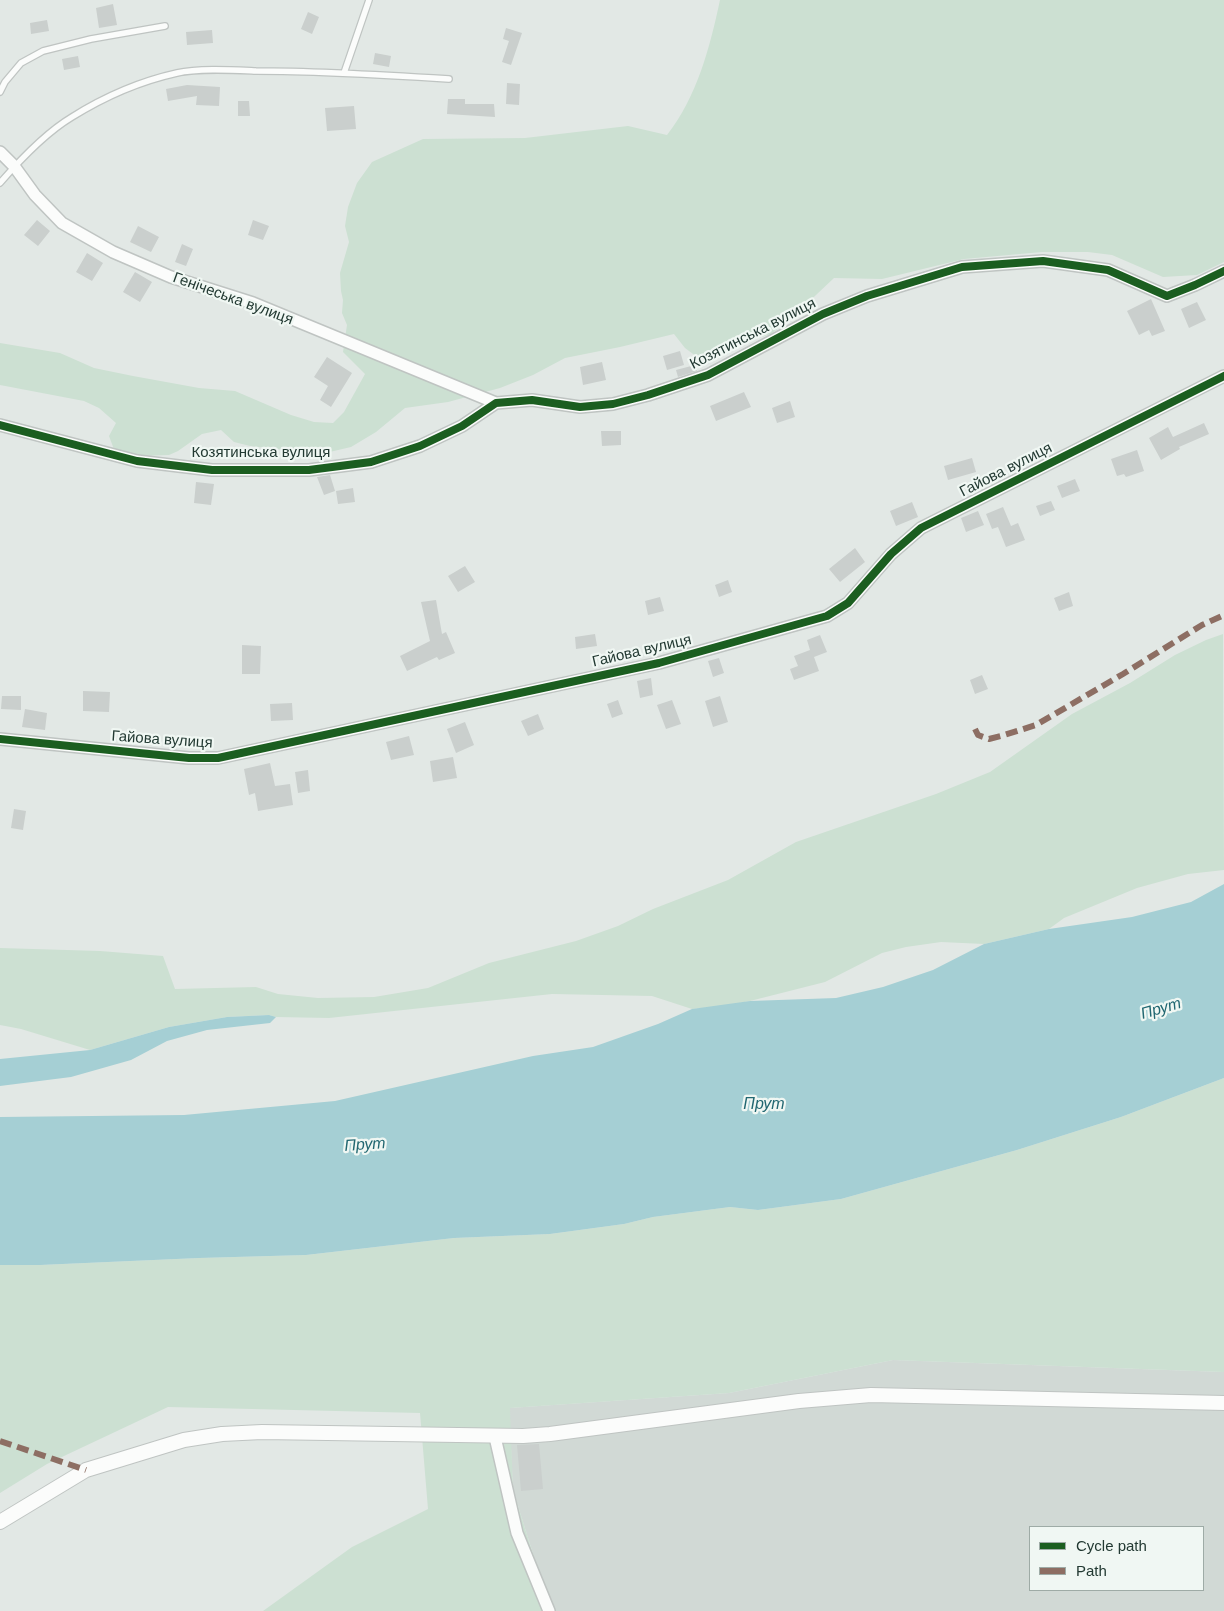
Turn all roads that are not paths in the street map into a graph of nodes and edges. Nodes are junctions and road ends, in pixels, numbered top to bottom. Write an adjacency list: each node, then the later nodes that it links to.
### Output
1 (369, 0): 3 (lane)
2 (165, 26): 5 (lane)
3 (344, 73): 4 (lane); 7 (lane)
4 (449, 79)
5 (0, 92)
6 (0, 152): 7 (street, Генічеська вулиця)
7 (14, 166): 8 (lane); 11 (street, Генічеська вулиця)
8 (0, 183)
9 (1224, 271): 11 (street, Козятинська вулиця)
10 (1224, 376): 13 (street, Гайова вулиця)
11 (496, 403): 12 (street, Козятинська вулиця)
12 (0, 426)
13 (0, 739)
14 (1224, 1403): 15 (street)
15 (495, 1437): 16 (street); 17 (street)
16 (0, 1522)
17 (549, 1611)

